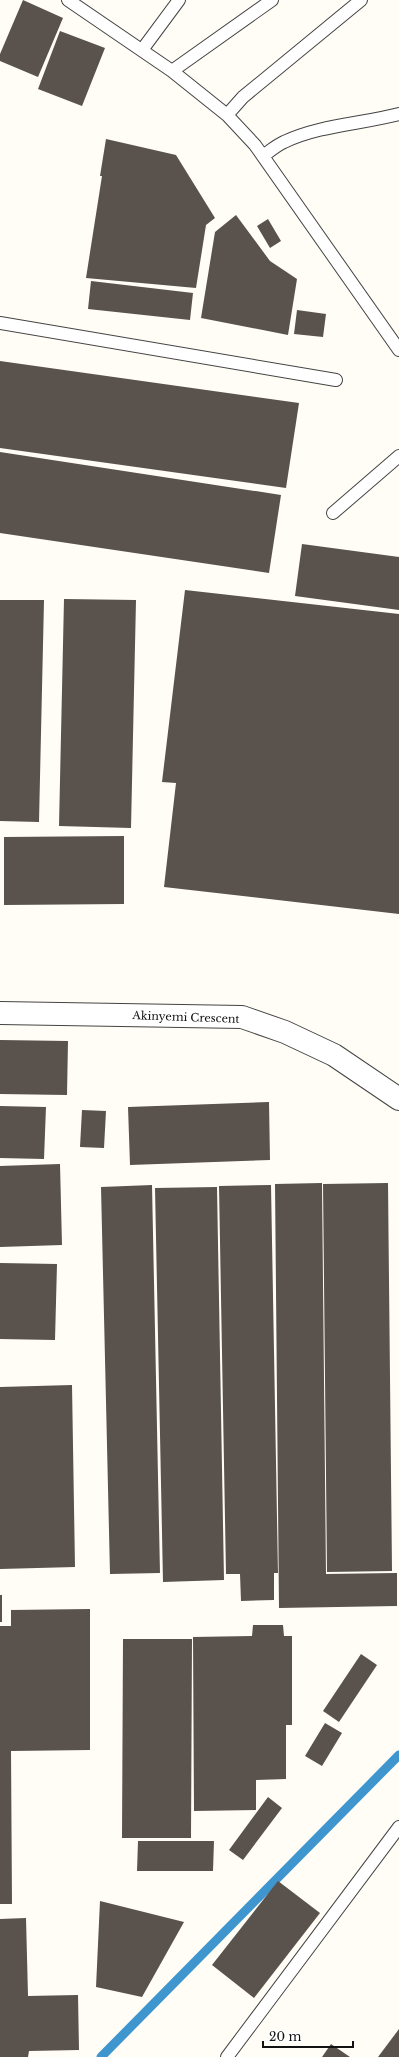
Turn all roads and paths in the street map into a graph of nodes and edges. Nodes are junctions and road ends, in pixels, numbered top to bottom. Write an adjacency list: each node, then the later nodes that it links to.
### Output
1 (68, 0): 5 (lane)
2 (179, 0): 5 (lane)
3 (272, 0): 6 (lane)
4 (361, 0): 7 (lane)
5 (142, 50): 6 (lane)
6 (172, 71): 7 (lane)
7 (227, 114): 9 (lane)
8 (399, 114): 9 (lane)
9 (263, 156): 11 (lane)
10 (0, 323): 12 (lane)
11 (399, 350)
12 (336, 380)
13 (399, 456): 14 (lane)
14 (333, 513)
15 (0, 1013): 16 (street, Akinyemi Crescent)
16 (399, 1099)
17 (399, 1827): 18 (lane)
18 (227, 2057)

